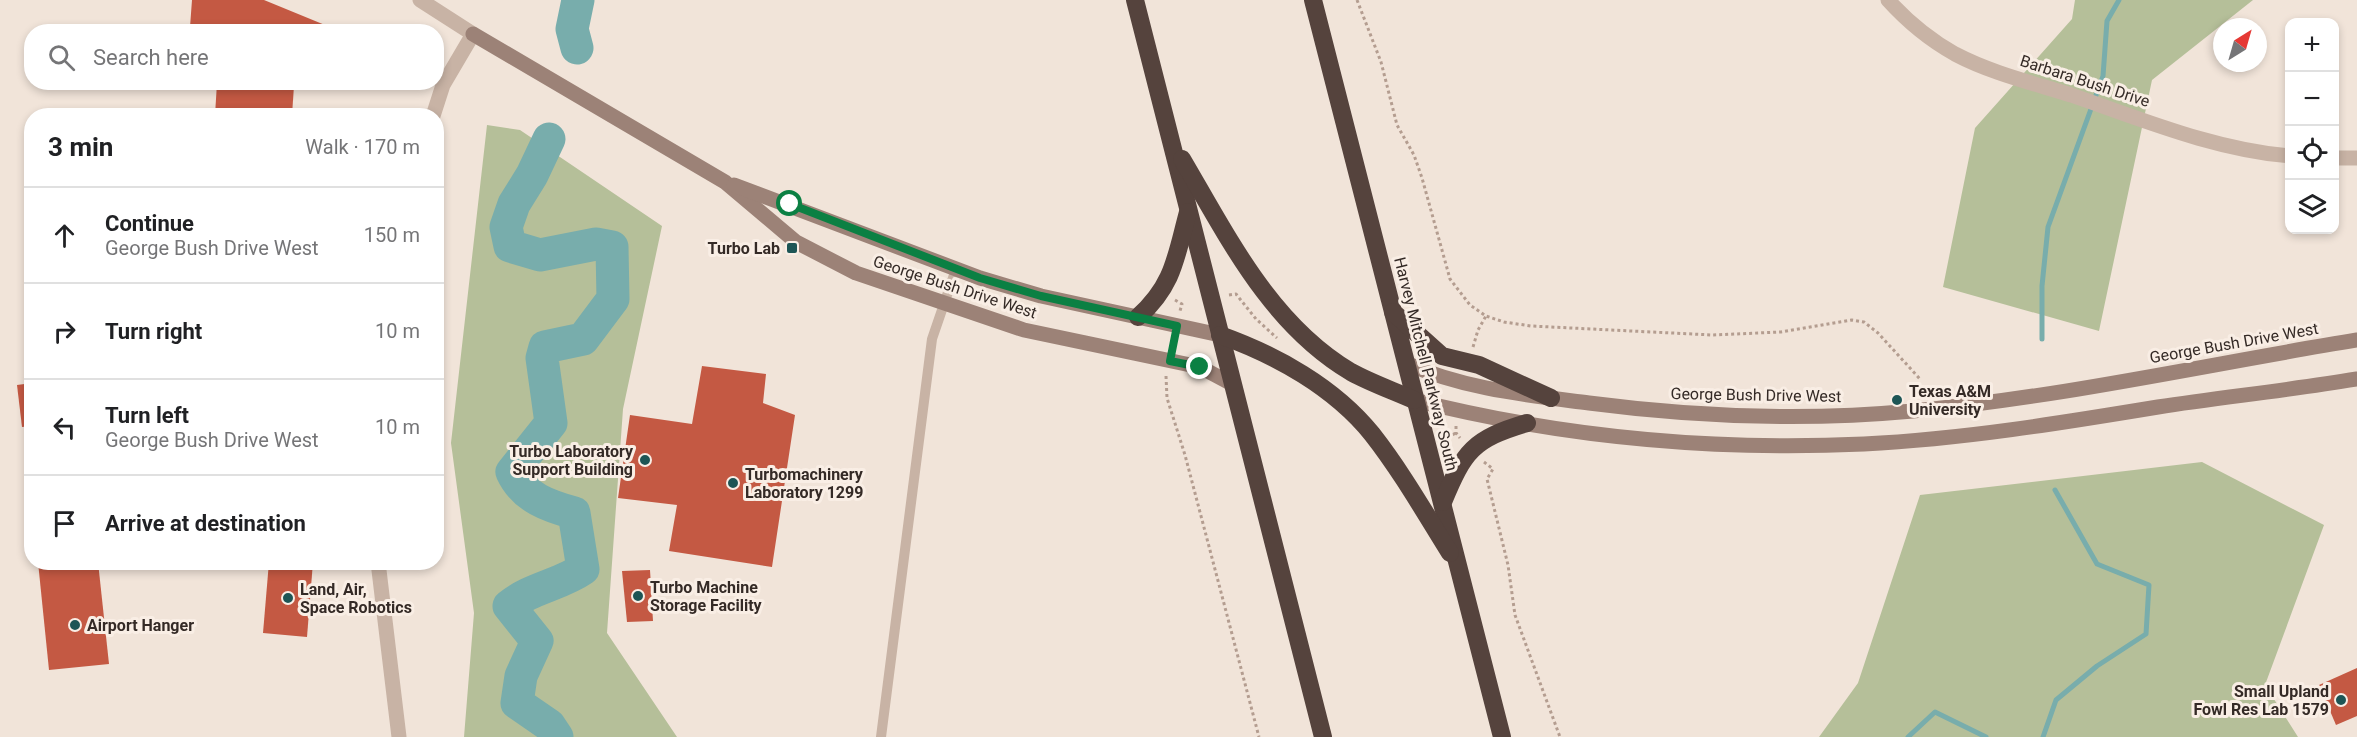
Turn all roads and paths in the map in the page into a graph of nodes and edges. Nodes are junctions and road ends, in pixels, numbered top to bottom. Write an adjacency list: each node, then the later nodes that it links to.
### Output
1 (420, 0): 6 (street, George Bush Drive West)
2 (1135, 0): 10 (highway)
3 (1313, 0): 19 (highway, Harvey Mitchell Parkway South)
4 (1357, 0): 20 (path)
5 (1888, 0): 11 (street, Barbara Bush Drive)
6 (473, 34): 7 (street); 14 (main road, George Bush Drive West)
7 (444, 83)
8 (441, 90): 9 (street)
9 (436, 108)
10 (1170, 140): 15 (highway); 32 (highway)
11 (2285, 155)
12 (2339, 158): 13 (street)
13 (2357, 158)
14 (725, 182): 16 (main road, George Bush Drive West); 18 (main road, George Bush Drive West)
15 (1188, 210): 17 (highway); 23 (highway)
16 (956, 269): 18 (lane); 21 (main road, George Bush Drive West)
17 (1163, 291): 21 (highway); 22 (path)
18 (943, 305): 26 (main road, George Bush Drive West); 41 (lane)
19 (1393, 312): 27 (highway, Harvey Mitchell Parkway South); 31 (highway)
20 (1486, 316): 25 (path); 28 (path)
21 (1138, 317): 22 (main road, George Bush Drive West)
22 (1177, 326): 23 (main road, George Bush Drive West)
23 (1220, 335): 30 (highway); 38 (highway)
24 (2357, 340): 31 (main road, George Bush Drive West)
25 (1471, 355)
26 (1170, 361): 30 (main road, George Bush Drive West); 42 (path)
27 (1406, 363): 31 (main road, George Bush Drive West); 32 (highway, Harvey Mitchell Parkway South)
28 (1920, 379)
29 (2357, 379): 33 (main road)
30 (1232, 384): 43 (highway)
31 (1551, 399)
32 (1414, 400): 33 (main road); 37 (highway, Harvey Mitchell Parkway South)
33 (1527, 423): 37 (highway)
34 (1455, 424): 35 (path)
35 (1447, 437)
36 (1484, 462): 45 (path)
37 (1443, 502): 38 (highway, Harvey Mitchell Parkway South)
38 (1459, 567): 44 (highway, Harvey Mitchell Parkway South)
39 (379, 570): 40 (street)
40 (399, 737)
41 (881, 737)
42 (1259, 737)
43 (1323, 737)
44 (1502, 737)
45 (1560, 737)

